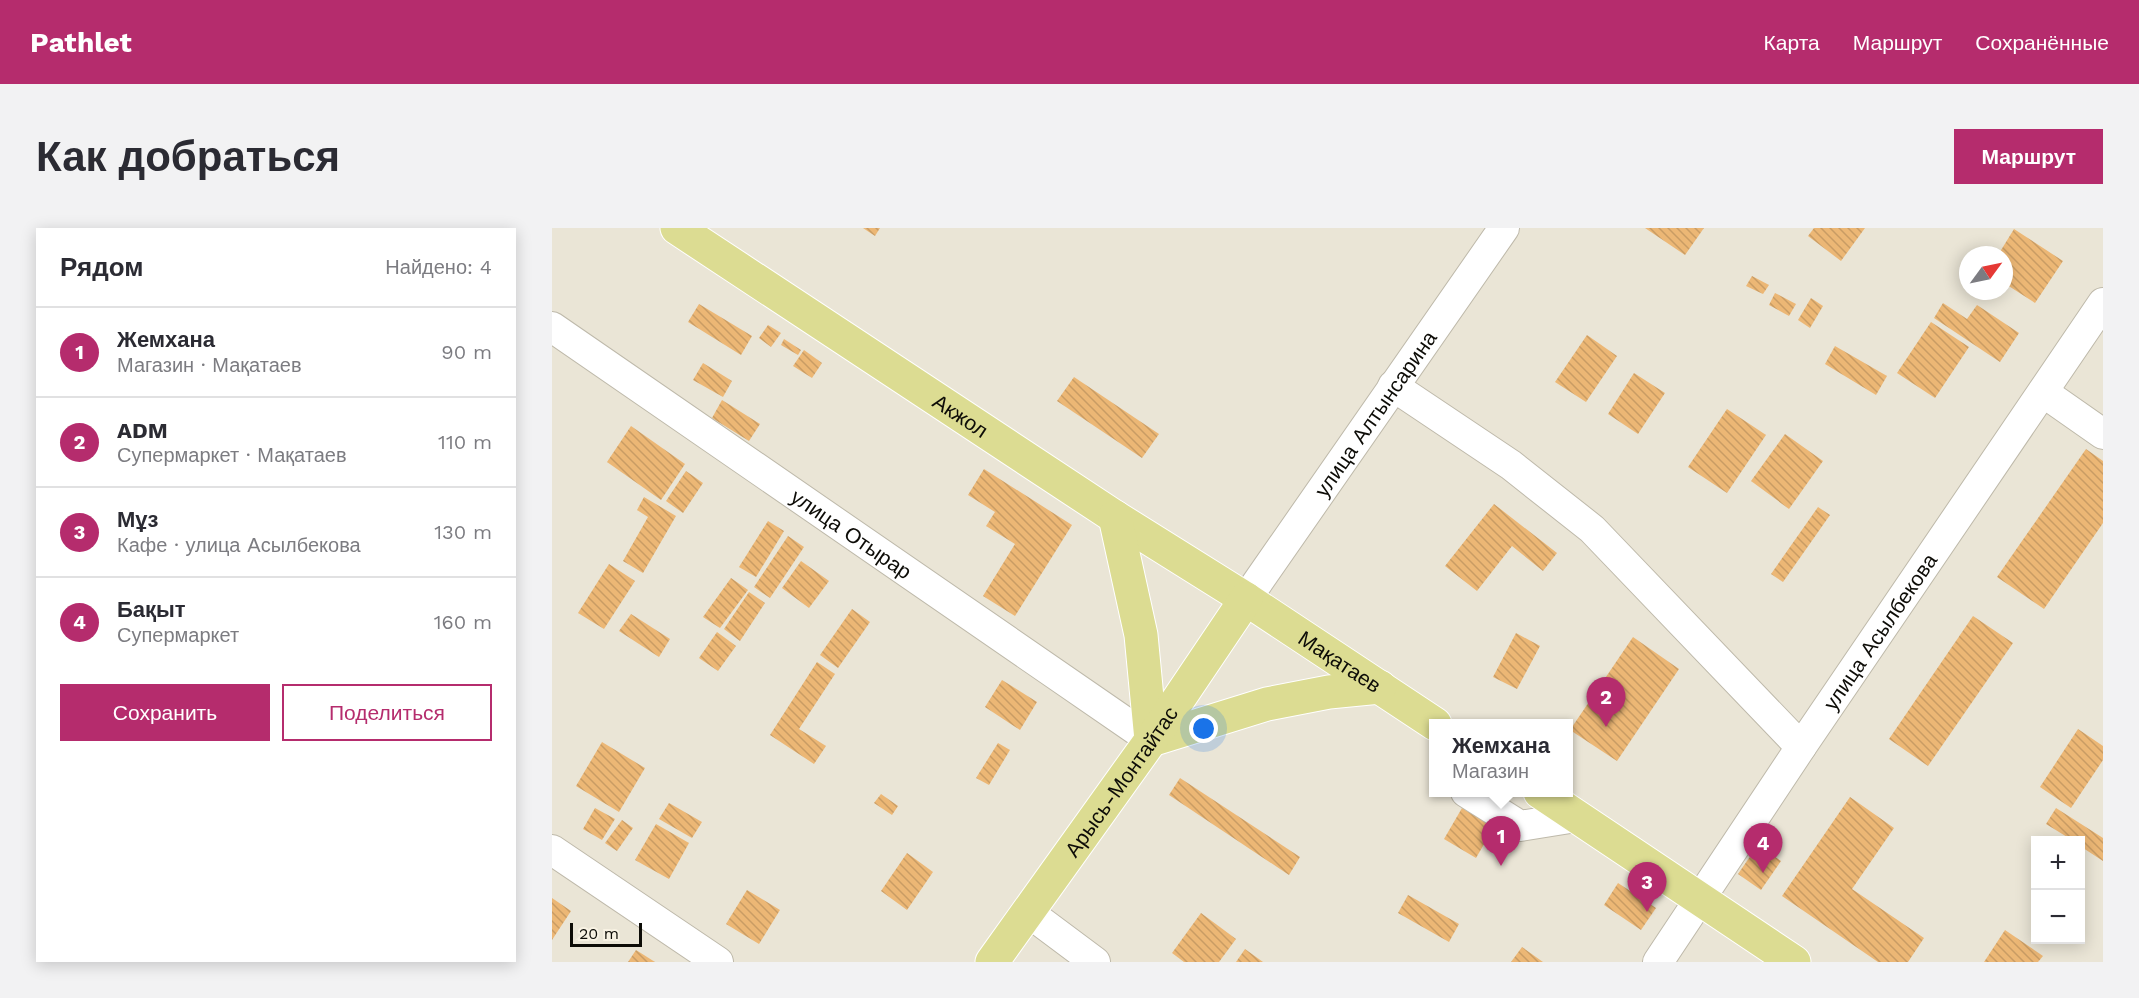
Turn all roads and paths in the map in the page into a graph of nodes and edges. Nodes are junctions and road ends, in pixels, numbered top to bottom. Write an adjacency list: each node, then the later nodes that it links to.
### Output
1 (677, 228): 8 (main road, Акжол)
2 (1504, 228): 5 (street, улица Алтынсарина)
3 (2103, 303): 6 (street, улица Асылбекова)
4 (552, 327): 12 (street, улица Отырар)
5 (1393, 386): 9 (street, улица Алтынсарина); 13 (street)
6 (2043, 392): 7 (street); 13 (street, улица Асылбекова)
7 (2103, 434)
8 (1115, 517): 9 (main road, Акжол); 12 (main road)
9 (1246, 599): 10 (main road, Мақатаев); 12 (main road, Арысь-Монтайтас)
10 (1380, 687): 11 (main road, Мақатаев); 12 (main road)
11 (1429, 719)
12 (1151, 740): 19 (main road, Арысь-Монтайтас)
13 (1801, 747): 18 (street, улица Асылбекова)
14 (1474, 797): 16 (street)
15 (1547, 797): 16 (main road)
16 (1576, 817): 18 (main road)
17 (552, 850): 20 (street)
18 (1701, 899): 23 (street, улица Асылбекова); 24 (main road)
19 (1028, 912): 21 (main road, Арысь-Монтайтас); 22 (street)
20 (718, 962)
21 (992, 962)
22 (1095, 962)
23 (1658, 962)
24 (1794, 962)

